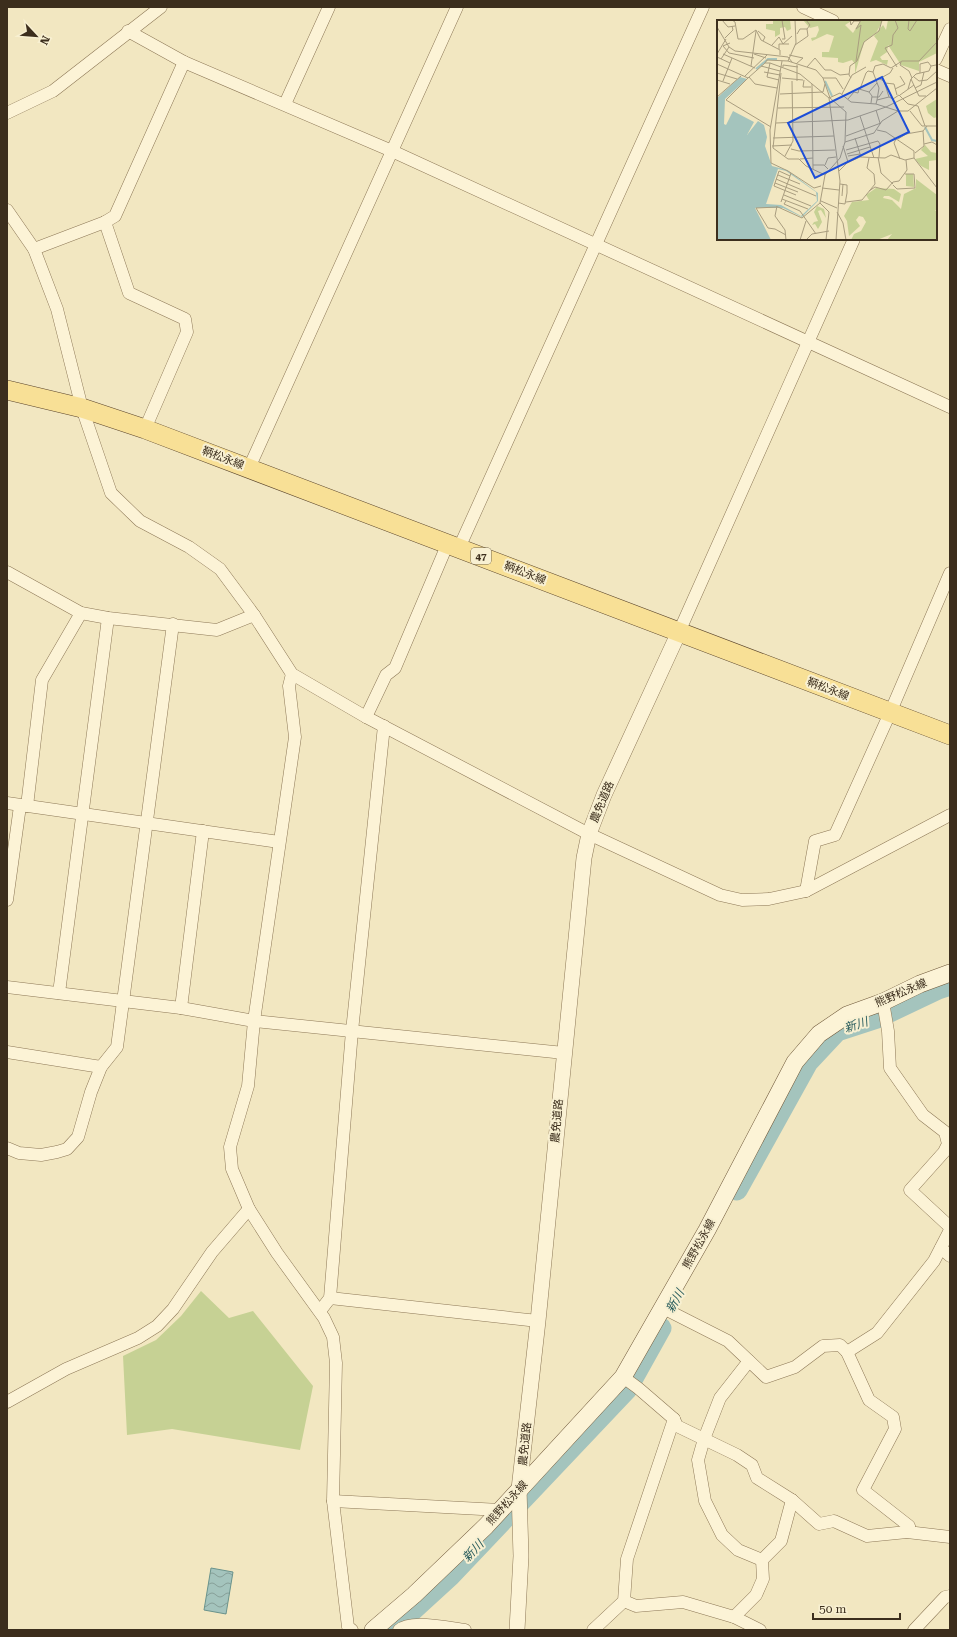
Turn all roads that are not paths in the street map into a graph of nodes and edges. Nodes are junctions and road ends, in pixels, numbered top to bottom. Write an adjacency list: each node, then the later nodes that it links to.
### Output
1 (161, 7): 8 (street)
2 (329, 7): 13 (street)
3 (457, 7): 15 (street)
4 (703, 7): 19 (street)
5 (804, 7): 6 (street)
6 (831, 20)
7 (950, 29): 9 (street)
8 (128, 32): 10 (street); 14 (street)
9 (937, 57)
10 (184, 62): 13 (street); 17 (street)
11 (937, 70): 12 (street)
12 (950, 76)
13 (285, 104): 15 (street)
14 (7, 114)
15 (392, 151): 19 (street); 26 (street)
16 (7, 210): 20 (street)
17 (105, 222): 20 (street); 25 (street)
18 (854, 240): 21 (street)
19 (596, 244): 21 (street); 27 (street)
20 (34, 249): 23 (street)
21 (807, 343): 24 (street); 34 (street)
22 (7, 390): 23 (main road, 鞆松永線 / 47)
23 (82, 408): 25 (main road, 鞆松永線 / 47); 31 (street)
24 (950, 408)
25 (145, 429): 26 (main road, 鞆松永線 / 47)
26 (249, 468): 27 (main road, 鞆松永線 / 47)
27 (453, 545): 34 (main road, 鞆松永線 / 47); 37 (street)
28 (7, 572): 30 (street)
29 (950, 573): 36 (street)
30 (81, 613): 32 (street); 41 (street)
31 (254, 615): 33 (street); 35 (street)
32 (108, 618): 33 (street); 42 (street)
33 (173, 624): 44 (street)
34 (678, 632): 36 (main road, 鞆松永線 / 47); 46 (street, 農免道路)
35 (292, 674): 37 (street); 47 (street)
36 (890, 713): 39 (main road, 鞆松永線 / 47); 48 (street)
37 (366, 717): 38 (street)
38 (384, 726): 46 (street); 57 (street)
39 (950, 735)
40 (7, 803): 41 (street)
41 (24, 806): 42 (street); 49 (street)
42 (83, 815): 44 (street); 52 (street)
43 (950, 815): 48 (street)
44 (147, 823): 45 (street); 53 (street)
45 (203, 831): 47 (street); 55 (street)
46 (589, 834): 48 (street); 59 (street, 農免道路)
47 (279, 842): 56 (street)
48 (806, 891)
49 (7, 900)
50 (950, 973): 54 (main road, 熊野松永線)
51 (7, 987): 52 (street)
52 (59, 993): 53 (street)
53 (122, 1001): 55 (street); 60 (street)
54 (882, 1002): 63 (street); 67 (main road, 熊野松永線)
55 (180, 1008): 56 (street)
56 (254, 1021): 57 (street); 62 (street)
57 (352, 1031): 59 (street); 66 (street)
58 (7, 1052): 60 (street)
59 (564, 1053): 69 (street, 農免道路)
60 (101, 1067): 61 (street)
61 (7, 1148)
62 (250, 1209): 68 (street); 73 (street)
63 (950, 1229): 64 (street)
64 (941, 1248): 65 (street); 70 (street)
65 (950, 1256)
66 (330, 1298): 68 (street); 69 (street)
67 (663, 1308): 71 (street); 72 (main road, 熊野松永線)
68 (320, 1312): 78 (street)
69 (538, 1321): 76 (street, 農免道路)
70 (848, 1352): 71 (street); 80 (street)
71 (749, 1361): 75 (street)
72 (625, 1379): 74 (street); 76 (main road, 熊野松永線)
73 (7, 1402)
74 (674, 1419): 75 (street); 84 (street)
75 (704, 1439): 77 (street); 82 (street)
76 (520, 1492): 79 (main road, 熊野松永線); 90 (street, 農免道路)
77 (792, 1500): 80 (street); 82 (street)
78 (333, 1501): 79 (street); 86 (street)
79 (500, 1510): 87 (main road, 熊野松永線)
80 (907, 1532): 81 (street)
81 (950, 1537)
82 (762, 1560): 85 (street)
83 (950, 1596): 93 (street)
84 (624, 1601): 85 (street); 91 (street)
85 (734, 1617): 92 (street)
86 (352, 1630)
87 (373, 1630)
88 (399, 1630): 89 (street)
89 (465, 1630)
90 (517, 1630)
91 (593, 1630)
92 (760, 1630)
93 (914, 1630)

